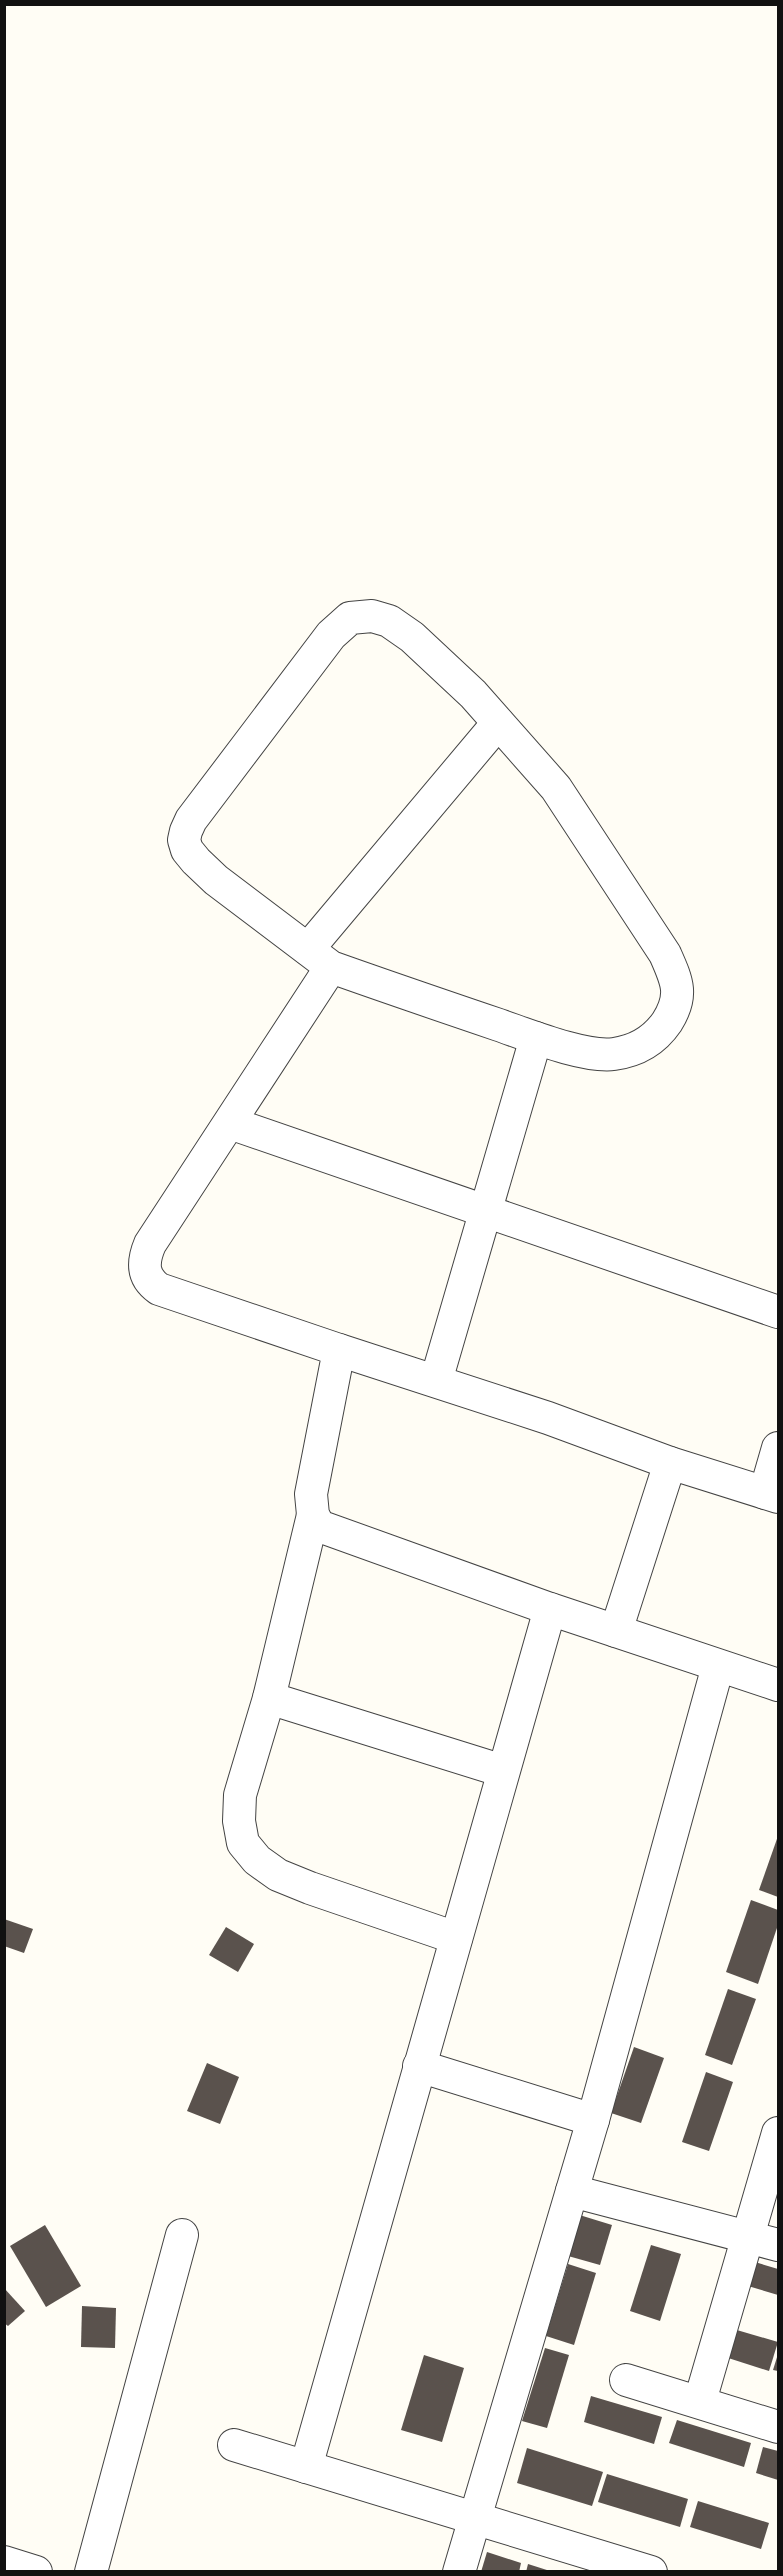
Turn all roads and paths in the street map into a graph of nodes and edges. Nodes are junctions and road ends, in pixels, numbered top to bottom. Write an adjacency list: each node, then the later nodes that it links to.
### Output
1 (498, 723): 2 (street); 2 (street); 3 (street)
2 (319, 958): 3 (street); 4 (street)
3 (536, 1038): 5 (street)
4 (230, 1124): 5 (street); 7 (street)
5 (485, 1212): 6 (street); 8 (street)
6 (778, 1312)
7 (339, 1350): 8 (street); 12 (street)
8 (436, 1381): 10 (street)
9 (778, 1448): 11 (street)
10 (670, 1463): 11 (street); 14 (street)
11 (772, 1495)
12 (313, 1515): 13 (street); 17 (street)
13 (550, 1609): 14 (street); 18 (street)
14 (616, 1631): 15 (street)
15 (718, 1666): 16 (street); 21 (street)
16 (778, 1685)
17 (269, 1698): 18 (street); 19 (street)
18 (503, 1771): 19 (street)
19 (456, 1938): 20 (street)
20 (419, 2066): 21 (street); 31 (street)
21 (593, 2120): 23 (street)
22 (778, 2133): 25 (street)
23 (572, 2192): 25 (street); 32 (street)
24 (182, 2235): 35 (street)
25 (747, 2237): 26 (street); 28 (street)
26 (778, 2245)
27 (626, 2380): 28 (street)
28 (700, 2401): 29 (street)
29 (778, 2427)
30 (234, 2445): 31 (street)
31 (306, 2467): 32 (street)
32 (475, 2518): 36 (street); 37 (street)
33 (4, 2562): 34 (street)
34 (36, 2571)
35 (92, 2571)
36 (459, 2571)
37 (651, 2571)

